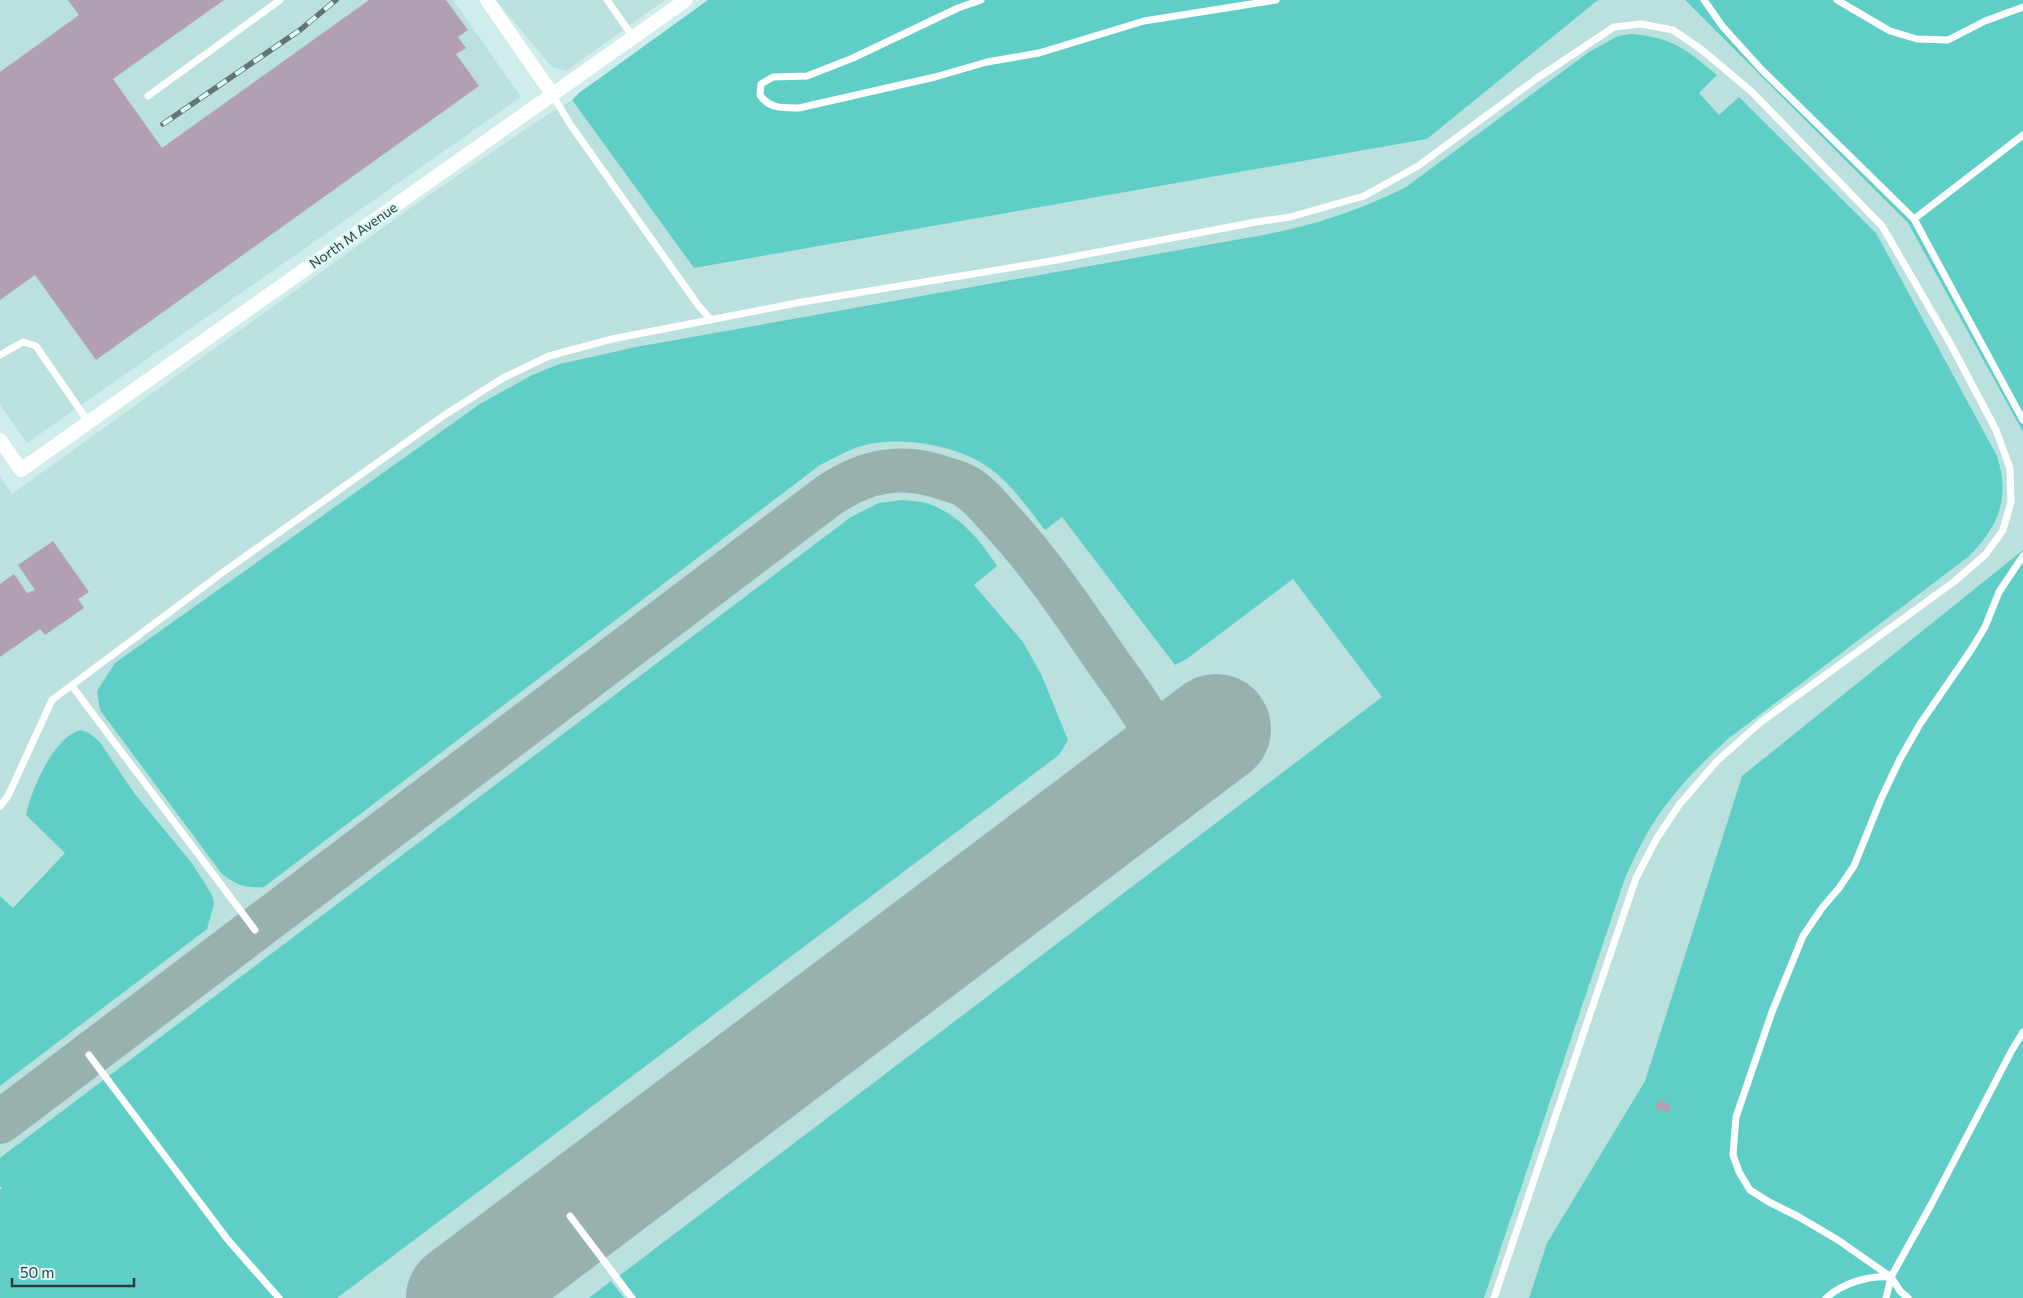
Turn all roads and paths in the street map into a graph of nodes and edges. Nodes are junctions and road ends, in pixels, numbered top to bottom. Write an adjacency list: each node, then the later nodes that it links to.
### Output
1 (280, 0): 12 (lane)
2 (487, 0): 11 (street)
3 (607, 0): 10 (lane)
4 (686, 0): 10 (street, North M Avenue)
5 (981, 0): 6 (lane)
6 (1276, 0)
7 (1704, 0): 14 (lane)
8 (1837, 0): 9 (lane)
9 (2023, 6)
10 (633, 38): 11 (street, North M Avenue)
11 (552, 94): 15 (lane); 18 (street, North M Avenue)
12 (148, 96)
13 (2023, 136): 14 (lane)
14 (1914, 218): 17 (lane)
15 (711, 320): 21 (lane); 30 (lane)
16 (0, 355): 18 (lane)
17 (2023, 420)
18 (89, 423): 19 (street, North M Avenue)
19 (0, 440)
20 (2023, 556): 27 (lane)
21 (72, 686): 22 (lane); 23 (lane)
22 (0, 806)
23 (255, 930)
24 (2023, 1032): 27 (lane)
25 (89, 1055): 28 (lane)
26 (570, 1216): 29 (lane)
27 (1891, 1276): 31 (lane); 32 (lane); 33 (lane)
28 (279, 1298)
29 (632, 1298)
30 (1494, 1298)
31 (1826, 1298)
32 (1886, 1298)
33 (1908, 1298)

